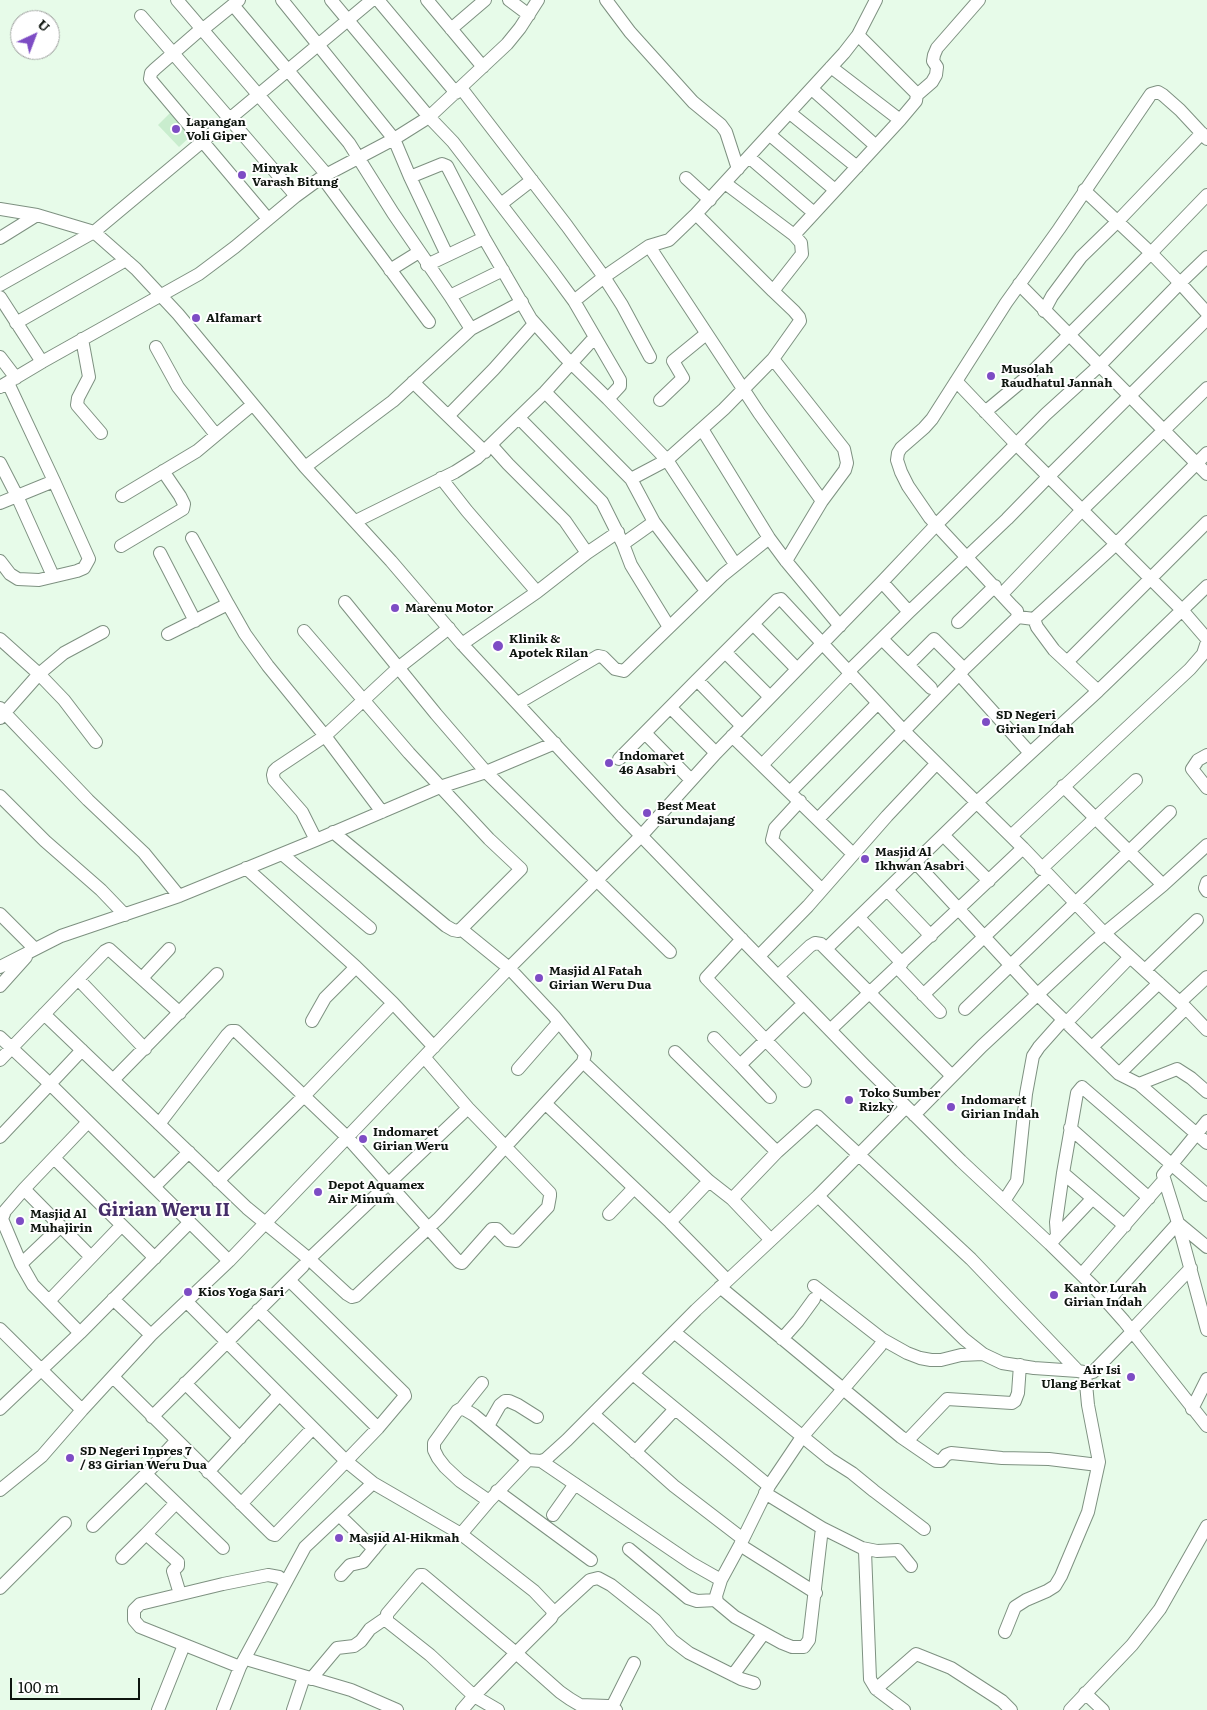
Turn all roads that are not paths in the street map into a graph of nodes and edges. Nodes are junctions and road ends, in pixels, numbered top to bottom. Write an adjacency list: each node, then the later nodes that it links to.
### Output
1 (177, 0): 18 (street)
2 (282, 0): 20 (street)
3 (331, 0): 16 (street)
4 (372, 0): 16 (street)
5 (378, 0): 26 (street)
6 (427, 0): 17 (street)
7 (484, 0): 17 (street)
8 (509, 0): 14 (street)
9 (538, 0): 14 (street)
10 (606, 0): 41 (street)
11 (876, 0): 19 (street)
12 (979, 0): 28 (street)
13 (236, 3): 18 (street); 24 (street)
14 (529, 15): 22 (street)
15 (141, 16): 21 (street)
16 (348, 20): 20 (street); 30 (street)
17 (451, 29): 22 (street)
18 (202, 30): 21 (street); 27 (street)
19 (858, 36): 23 (street); 28 (street)
20 (318, 45): 24 (street); 35 (street)
21 (173, 53): 31 (street); 36 (street)
22 (483, 67): 26 (street)
23 (832, 67): 25 (street); 32 (street)
24 (287, 71): 27 (street); 39 (street)
25 (812, 89): 29 (street); 37 (street)
26 (458, 90): 30 (street); 45 (street)
27 (259, 94): 31 (street); 42 (street)
28 (918, 96): 32 (street)
29 (790, 113): 33 (street); 40 (street)
30 (429, 117): 35 (street); 52 (street)
31 (230, 118): 36 (street); 50 (street)
32 (900, 120): 37 (street)
33 (770, 135): 38 (street); 47 (street)
34 (1205, 136): 48 (street); 58 (street)
35 (394, 139): 39 (street); 43 (street)
36 (202, 141): 57 (street); 59 (street)
37 (876, 146): 40 (street)
38 (750, 158): 41 (street); 54 (street)
39 (359, 159): 42 (street); 64 (street)
40 (857, 167): 47 (street)
41 (738, 169): 46 (street)
42 (324, 176): 50 (street); 70 (street)
43 (410, 177): 62 (street); 66 (street)
44 (686, 178): 51 (street)
45 (532, 180): 52 (street); 72 (street)
46 (725, 183): 51 (street); 60 (street)
47 (835, 190): 54 (street)
48 (1084, 190): 58 (street); 74 (street)
49 (1207, 195): 65 (street)
50 (296, 196): 57 (street)
51 (710, 200): 55 (street)
52 (501, 204): 80 (street)
53 (0, 209): 56 (street)
54 (814, 213): 60 (street)
55 (696, 214): 63 (street); 76 (street)
56 (37, 216): 59 (street); 61 (street)
57 (268, 219): 78 (street)
58 (1118, 221): 65 (street); 82 (street)
59 (94, 232): 68 (street); 75 (street)
60 (794, 235): 76 (street)
61 (0, 238)
62 (484, 238): 66 (street); 71 (street)
63 (649, 246): 72 (street); 89 (street)
64 (419, 252): 69 (street); 70 (street)
65 (1151, 253): 73 (street); 90 (street)
66 (447, 255): 69 (street)
67 (1207, 257): 73 (street)
68 (126, 260): 78 (street); 86 (street)
69 (427, 264): 79 (street)
70 (390, 270): 85 (street)
71 (503, 270): 79 (street); 81 (street)
72 (604, 277): 80 (street); 95 (street)
73 (1180, 283): 83 (street); 99 (street)
74 (1019, 284): 82 (street); 100 (street)
75 (0, 285)
76 (773, 291): 96 (street)
77 (0, 296): 86 (street)
78 (162, 296): 92 (street); 109 (street)
79 (450, 296): 88 (street)
80 (574, 301): 91 (street)
81 (522, 302): 87 (street); 88 (street)
82 (1044, 310): 90 (street)
83 (1207, 313)
84 (1207, 320): 106 (street)
85 (429, 322)
86 (16, 323): 97 (street)
87 (534, 324): 98 (street); 111 (street)
88 (471, 329): 101 (street)
89 (706, 334): 104 (street); 108 (street)
90 (1070, 335): 99 (street); 110 (street)
91 (595, 337): 98 (street); 107 (street)
92 (82, 339): 97 (street); 115 (street)
93 (156, 347): 116 (street)
94 (0, 356): 102 (street)
95 (650, 357)
96 (772, 360): 104 (street); 132 (street)
97 (42, 362): 102 (street)
98 (572, 363): 105 (street); 107 (street)
99 (1100, 365): 106 (street); 117 (street)
100 (956, 381): 110 (street); 138 (street)
101 (414, 382): 111 (street); 123 (street)
102 (8, 383): 129 (street)
103 (1207, 388): 114 (street)
104 (744, 389): 113 (street); 132 (street)
105 (545, 392): 112 (street); 128 (street)
106 (1130, 397): 114 (street); 126 (street)
107 (608, 399): 120 (street)
108 (660, 400)
109 (252, 405): 116 (street); 123 (street)
110 (985, 412): 117 (street)
111 (448, 416): 118 (street)
112 (519, 418): 118 (street); 139 (street)
113 (702, 429): 120 (street); 141 (street)
114 (1163, 431): 122 (street); 134 (street)
115 (100, 433)
116 (216, 435): 124 (street)
117 (1016, 444): 126 (street); 138 (street)
118 (488, 448): 127 (street); 146 (street)
119 (1207, 453): 122 (street)
120 (667, 460): 128 (street); 150 (street)
121 (0, 463): 130 (street)
122 (1196, 463): 125 (street); 143 (street)
123 (305, 467): 135 (street)
124 (163, 471): 131 (street); 144 (street)
125 (1207, 474)
126 (1049, 476): 134 (street); 147 (street)
127 (441, 478): 135 (street); 157 (street)
128 (631, 479): 136 (street)
129 (54, 480): 130 (street); 151 (street)
130 (17, 496): 133 (street); 151 (street)
131 (122, 496)
132 (822, 501): 148 (street)
133 (0, 504)
134 (1082, 510): 143 (street); 155 (street)
135 (356, 522): 169 (street)
136 (654, 522): 142 (street); 156 (street)
137 (1207, 522): 152 (street)
138 (936, 525): 147 (street); 153 (street)
139 (618, 532): 142 (street); 146 (street)
140 (192, 538): 159 (street)
141 (769, 538): 148 (street); 150 (street)
142 (623, 544): 168 (street)
143 (1116, 544): 152 (street); 163 (street)
144 (121, 546)
145 (160, 553): 164 (street)
146 (587, 553): 157 (street)
147 (967, 558): 155 (street); 161 (street)
148 (786, 561): 167 (street)
149 (0, 562): 151 (street)
150 (735, 564): 156 (street)
151 (53, 576)
152 (1149, 578): 160 (street); 179 (street)
153 (882, 582): 161 (street); 167 (street)
154 (1207, 586): 160 (street)
155 (998, 590): 162 (street); 165 (street)
156 (706, 591): 168 (street)
157 (537, 592): 176 (street)
158 (345, 602): 181 (street)
159 (228, 604): 164 (street); 198 (street)
160 (1182, 610): 175 (street); 188 (street)
161 (909, 612): 174 (street)
162 (1018, 617): 163 (street); 184 (street)
163 (1034, 619): 179 (street)
164 (195, 621): 172 (street)
165 (958, 622)
166 (754, 625): 177 (street); 178 (street); 182 (street)
167 (840, 626): 177 (street)
168 (669, 627): 191 (street)
169 (448, 628): 176 (street); 181 (street)
170 (304, 631): 190 (street)
171 (103, 632): 185 (street)
172 (168, 634)
173 (0, 639): 185 (street)
174 (882, 639): 180 (street); 183 (street)
175 (1207, 641): 211 (street)
176 (462, 644): 191 (street)
177 (822, 644): 182 (street); 183 (street)
178 (726, 653): 186 (street); 189 (street)
179 (1067, 662): 188 (street)
180 (908, 665): 184 (street); 187 (street)
181 (398, 668): 190 (street); 208 (street)
182 (797, 669): 189 (street)
183 (850, 672): 192 (street); 206 (street)
184 (961, 672): 196 (street); 203 (street)
185 (39, 674): 194 (street); 200 (street)
186 (697, 680): 193 (street); 195 (street)
187 (931, 688)
188 (1098, 691): 203 (street)
189 (770, 697): 195 (street)
190 (364, 700): 198 (street); 212 (street)
191 (518, 703): 201 (street)
192 (878, 703): 196 (street); 214 (street)
193 (671, 708): 197 (street); 202 (street)
194 (1, 713): 242 (street)
195 (742, 726): 199 (street)
196 (904, 731): 207 (street); 220 (street)
197 (645, 734): 205 (street); 209 (street)
198 (325, 736): 218 (street); 226 (street)
199 (732, 736): 202 (street); 206 (street)
200 (96, 742)
201 (555, 743): 208 (street); 223 (street)
202 (716, 753): 209 (street)
203 (1030, 754): 217 (street)
204 (1207, 755): 213 (street)
205 (619, 759)
206 (763, 764): 214 (street)
207 (936, 764): 217 (street); 231 (street)
208 (486, 772): 212 (street); 235 (street)
209 (691, 780): 223 (street)
210 (1136, 780): 221 (street)
211 (1063, 786): 221 (street); 225 (street)
212 (440, 787): 218 (street); 250 (street)
213 (1207, 788)
214 (790, 792): 216 (street)
215 (0, 796): 246 (street)
216 (800, 801): 220 (street); 239 (street)
217 (976, 803): 224 (street); 225 (street)
218 (382, 812): 222 (street)
219 (1170, 812): 229 (street)
220 (818, 818): 231 (street)
221 (1095, 819): 229 (street); 234 (street)
222 (334, 832): 226 (street); 250 (street)
223 (641, 836): 235 (street); 254 (street)
224 (944, 836): 232 (street); 236 (street)
225 (1011, 836): 228 (street)
226 (316, 840): 230 (street)
227 (1207, 844): 238 (street)
228 (1022, 848): 234 (street); 236 (street)
229 (1129, 852): 238 (street); 243 (street)
230 (282, 854): 233 (street); 249 (street)
231 (853, 854): 239 (street)
232 (916, 863): 240 (street); 244 (street)
233 (246, 868): 242 (street); 264 (street)
234 (1044, 872): 243 (street); 253 (street)
235 (595, 880): 258 (street); 265 (street)
236 (989, 881): 244 (street)
237 (1207, 882): 241 (street)
238 (1163, 885): 251 (street)
239 (822, 890): 259 (street)
240 (888, 891): 247 (street); 252 (street)
241 (1207, 891)
242 (179, 896): 246 (street)
243 (1074, 903): 251 (street); 262 (street)
244 (959, 910): 252 (street); 253 (street)
245 (0, 914): 257 (street)
246 (124, 915): 257 (street)
247 (859, 918): 255 (street); 261 (street)
248 (1197, 920): 266 (street)
249 (370, 928)
250 (462, 929): 265 (street)
251 (1104, 934): 260 (street); 276 (street)
252 (931, 936): 261 (street)
253 (984, 938): 262 (street); 275 (street)
254 (742, 939): 259 (street); 291 (street)
255 (827, 948): 268 (street); 274 (street)
256 (170, 949): 270 (street)
257 (32, 951): 263 (street); 273 (street)
258 (670, 952)
259 (759, 956): 268 (street)
260 (1130, 957): 266 (street); 286 (street)
261 (899, 965): 274 (street); 275 (street)
262 (1010, 965): 276 (street); 280 (street)
263 (0, 967)
264 (356, 967): 277 (street); 284 (street)
265 (509, 968): 285 (street); 294 (street)
266 (1145, 970): 272 (street)
267 (217, 974): 282 (street)
268 (778, 976): 278 (street)
269 (1207, 977): 279 (street)
270 (142, 978): 271 (street); 282 (street)
271 (78, 979): 283 (street); 295 (street)
272 (1159, 983): 279 (street); 292 (street)
273 (0, 986)
274 (870, 993): 287 (street); 304 (street)
275 (923, 995): 281 (street)
276 (1038, 995): 286 (street); 304 (street)
277 (392, 1003): 294 (street); 310 (street)
278 (804, 1003): 287 (street); 291 (street)
279 (1183, 1005): 288 (street); 303 (street)
280 (965, 1009)
281 (940, 1012)
282 (180, 1013): 295 (street)
283 (44, 1014): 293 (street); 296 (street)
284 (312, 1021)
285 (559, 1022): 300 (street); 302 (street)
286 (1065, 1022): 292 (street); 342 (street)
287 (830, 1030): 314 (street)
288 (1207, 1030)
289 (0, 1037): 293 (street)
290 (714, 1038): 301 (street)
291 (766, 1040): 301 (street); 306 (street)
292 (1092, 1047): 303 (street)
293 (12, 1048): 299 (street); 307 (street)
294 (434, 1048): 298 (street)
295 (145, 1049): 305 (street)
296 (82, 1050): 305 (street); 307 (street)
297 (675, 1052): 325 (street)
298 (424, 1057): 313 (street); 321 (street)
299 (0, 1060)
300 (584, 1062): 312 (street); 331 (street)
301 (740, 1065): 311 (street)
302 (518, 1068)
303 (1119, 1074): 308 (street)
304 (952, 1076): 314 (street)
305 (113, 1080): 317 (street)
306 (805, 1081)
307 (50, 1084): 316 (street); 320 (street)
308 (1139, 1084): 309 (street); 319 (street)
309 (1207, 1092)
310 (304, 1096): 317 (street); 321 (street); 332 (street)
311 (770, 1097)
312 (546, 1104): 323 (street); 335 (street)
313 (468, 1108): 323 (street); 333 (street)
314 (910, 1111): 326 (street); 342 (street)
315 (1207, 1121): 319 (street)
316 (88, 1122): 327 (street); 334 (street)
317 (159, 1124): 324 (street)
318 (1070, 1128): 328 (street); 329 (street); 339 (street)
319 (1196, 1133): 322 (street); 328 (street)
320 (0, 1136)
321 (347, 1137): 333 (street); 346 (street)
322 (1207, 1143)
323 (506, 1148): 351 (street); 351 (street)
324 (189, 1152): 332 (street); 334 (street)
325 (777, 1152): 326 (street); 340 (street)
326 (860, 1154): 337 (street); 383 (street)
327 (54, 1158): 336 (street); 348 (street)
328 (1171, 1163): 330 (street); 338 (street)
329 (1063, 1173): 341 (street); 354 (street)
330 (1164, 1180): 339 (street); 347 (street)
331 (709, 1181): 340 (street); 345 (street)
332 (218, 1182): 346 (street)
333 (389, 1183): 351 (street); 359 (street)
334 (154, 1187): 344 (street)
335 (634, 1188): 343 (street); 345 (street)
336 (24, 1189): 350 (street); 353 (street)
337 (818, 1196): 352 (street); 380 (street)
338 (1207, 1196)
339 (1149, 1198): 349 (street)
340 (732, 1199): 352 (street)
341 (1092, 1199): 349 (street); 354 (street)
342 (1004, 1202): 354 (street)
343 (609, 1214)
344 (190, 1222): 357 (street); 358 (street)
345 (670, 1222): 364 (street)
346 (265, 1223): 358 (street); 359 (street)
347 (1178, 1223): 355 (street); 361 (street); 368 (street)
348 (122, 1226): 356 (street); 357 (street)
349 (1125, 1226): 362 (street)
350 (60, 1227): 356 (street); 360 (street)
351 (429, 1227): 359 (street)
352 (770, 1239): 364 (street)
353 (5, 1240): 360 (street)
354 (1054, 1240): 362 (street)
355 (1207, 1247)
356 (91, 1256): 366 (street)
357 (155, 1258): 365 (street)
358 (229, 1261): 367 (street)
359 (306, 1262): 363 (street)
360 (21, 1264): 366 (street)
361 (1191, 1268): 370 (street); 373 (street)
362 (1082, 1274): 368 (street)
363 (289, 1280): 369 (street); 402 (street)
364 (723, 1283): 374 (street); 377 (street)
365 (113, 1299): 375 (street); 376 (street)
366 (48, 1301): 375 (street)
367 (187, 1302): 376 (street); 379 (street)
368 (1107, 1302): 373 (street)
369 (258, 1310): 379 (street); 402 (street)
370 (1205, 1315): 372 (street)
371 (0, 1329): 382 (street)
372 (1207, 1330)
373 (1131, 1331): 383 (street); 394 (street)
374 (674, 1332): 384 (street); 403 (street)
375 (80, 1333): 382 (street)
376 (151, 1335): 385 (street)
377 (782, 1339): 378 (street); 389 (street)
378 (882, 1339): 380 (street); 389 (street)
379 (227, 1341): 387 (street); 390 (street)
380 (984, 1354): 381 (street)
381 (1020, 1365): 383 (street); 406 (street)
382 (42, 1370): 391 (street); 395 (street)
383 (1082, 1372): 411 (street)
384 (633, 1374): 393 (street); 396 (street)
385 (113, 1377): 395 (street); 397 (street)
386 (1207, 1379): 394 (street)
387 (184, 1383): 397 (street); 404 (street)
388 (482, 1383): 392 (street)
389 (844, 1390): 403 (street); 406 (street)
390 (280, 1395): 401 (street); 404 (street)
391 (1, 1407)
392 (462, 1408): 399 (street); 419 (street)
393 (675, 1409): 407 (street); 416 (street)
394 (1192, 1409): 400 (street)
395 (82, 1410): 417 (street)
396 (593, 1414): 407 (street); 410 (street)
397 (152, 1417): 405 (street)
398 (538, 1417): 399 (street)
399 (488, 1426): 408 (street)
400 (1207, 1426)
401 (312, 1428): 409 (street); 421 (street)
402 (378, 1428): 409 (street)
403 (802, 1437): 416 (street); 428 (street)
404 (240, 1438): 412 (street)
405 (176, 1441): 412 (street); 413 (street)
406 (907, 1441): 411 (street)
407 (635, 1452): 432 (street)
408 (528, 1460): 410 (street); 418 (street)
409 (346, 1461): 414 (street); 421 (street)
410 (541, 1461): 415 (street)
411 (1098, 1465): 449 (street)
412 (208, 1472): 421 (street)
413 (146, 1474): 420 (street); 425 (street)
414 (373, 1483): 422 (street); 430 (street)
415 (575, 1484): 423 (street); 441 (street)
416 (767, 1489): 427 (street); 432 (street)
417 (0, 1490)
418 (498, 1491): 419 (street); 438 (street)
419 (488, 1501): 430 (street)
420 (176, 1502): 429 (street); 433 (street)
421 (242, 1504)
422 (338, 1515): 436 (street); 442 (street)
423 (553, 1515)
424 (65, 1523): 443 (street)
425 (93, 1526)
426 (1207, 1526): 459 (street)
427 (822, 1528): 434 (street); 445 (street)
428 (924, 1529)
429 (146, 1534): 437 (street); 444 (street)
430 (461, 1534): 447 (street)
431 (383, 1538): 436 (street)
432 (742, 1542): 441 (street); 445 (street)
433 (223, 1548)
434 (862, 1548): 439 (street); 458 (street)
435 (629, 1549): 446 (street)
436 (374, 1550): 440 (street)
437 (122, 1558)
438 (591, 1560)
439 (911, 1566)
440 (341, 1575)
441 (721, 1580): 446 (street)
442 (285, 1582): 444 (street); 453 (street)
443 (0, 1588)
444 (180, 1594): 451 (street)
445 (816, 1594): 450 (street)
446 (716, 1600): 450 (street)
447 (553, 1614): 452 (street); 455 (street)
448 (386, 1618): 452 (street); 456 (street); 460 (street)
449 (1005, 1632)
450 (764, 1633): 455 (street)
451 (184, 1646): 453 (street); 463 (street)
452 (516, 1653): 460 (street); 462 (street)
453 (243, 1663): 456 (street); 464 (street)
454 (634, 1663): 462 (street)
455 (733, 1675): 457 (street)
456 (307, 1678): 461 (street); 465 (street)
457 (754, 1683)
458 (876, 1689): 469 (street); 470 (street)
459 (1086, 1693): 471 (street); 472 (street)
460 (474, 1696): 467 (street); 468 (street)
461 (375, 1705): 466 (street)
462 (614, 1709)
463 (158, 1710)
464 (223, 1710)
465 (292, 1710)
466 (397, 1710)
467 (462, 1710)
468 (498, 1710)
469 (904, 1710)
470 (1011, 1710)
471 (1070, 1710)
472 (1103, 1710)

